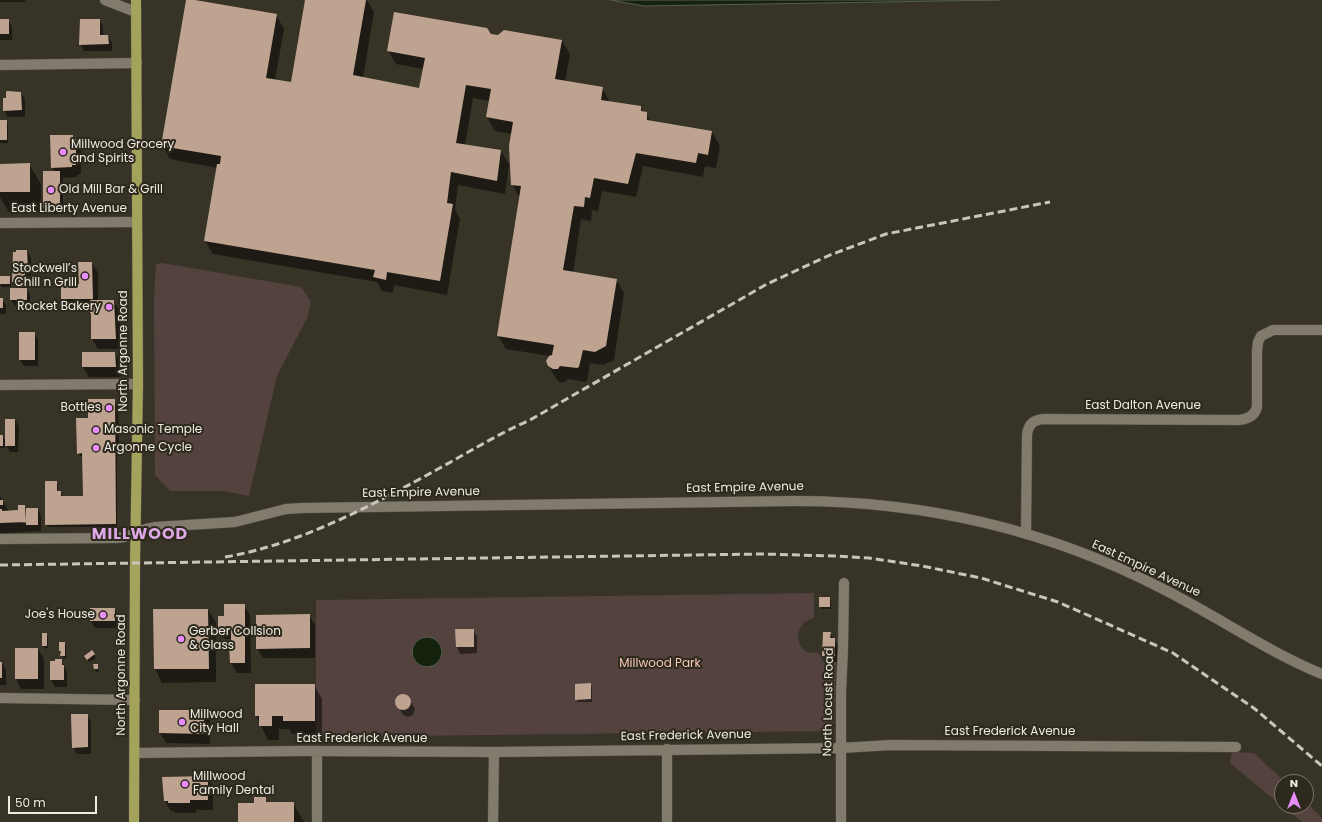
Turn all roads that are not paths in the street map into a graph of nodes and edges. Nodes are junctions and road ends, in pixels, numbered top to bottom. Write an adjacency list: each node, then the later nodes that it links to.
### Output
1 (105, 0): 3 (street)
2 (136, 0): 3 (main road, North Argonne Road)
3 (136, 12): 4 (main road, North Argonne Road)
4 (137, 62): 5 (street); 6 (main road, North Argonne Road)
5 (0, 65)
6 (137, 222): 7 (street, East Liberty Avenue); 10 (main road, North Argonne Road)
7 (0, 223)
8 (1322, 330): 12 (street, East Dalton Avenue)
9 (0, 384): 10 (street)
10 (138, 384): 11 (main road, North Argonne Road)
11 (136, 533): 12 (street, East Empire Avenue); 13 (street, East Empire Avenue); 17 (main road, North Argonne Road)
12 (1026, 534): 15 (street, East Empire Avenue)
13 (0, 539)
14 (844, 583): 19 (street, North Locust Road)
15 (1322, 674)
16 (0, 698): 17 (street)
17 (135, 700): 23 (main road, North Argonne Road)
18 (1236, 747): 19 (street, East Frederick Avenue)
19 (841, 748): 20 (street, East Frederick Avenue); 28 (street, North Locust Road)
20 (667, 749): 22 (street, East Frederick Avenue); 27 (street)
21 (317, 751): 22 (street, East Frederick Avenue); 23 (street, East Frederick Avenue); 25 (street)
22 (494, 752): 26 (street)
23 (135, 753): 24 (main road, North Argonne Road)
24 (134, 822)
25 (317, 822)
26 (493, 822)
27 (667, 822)
28 (841, 822)

